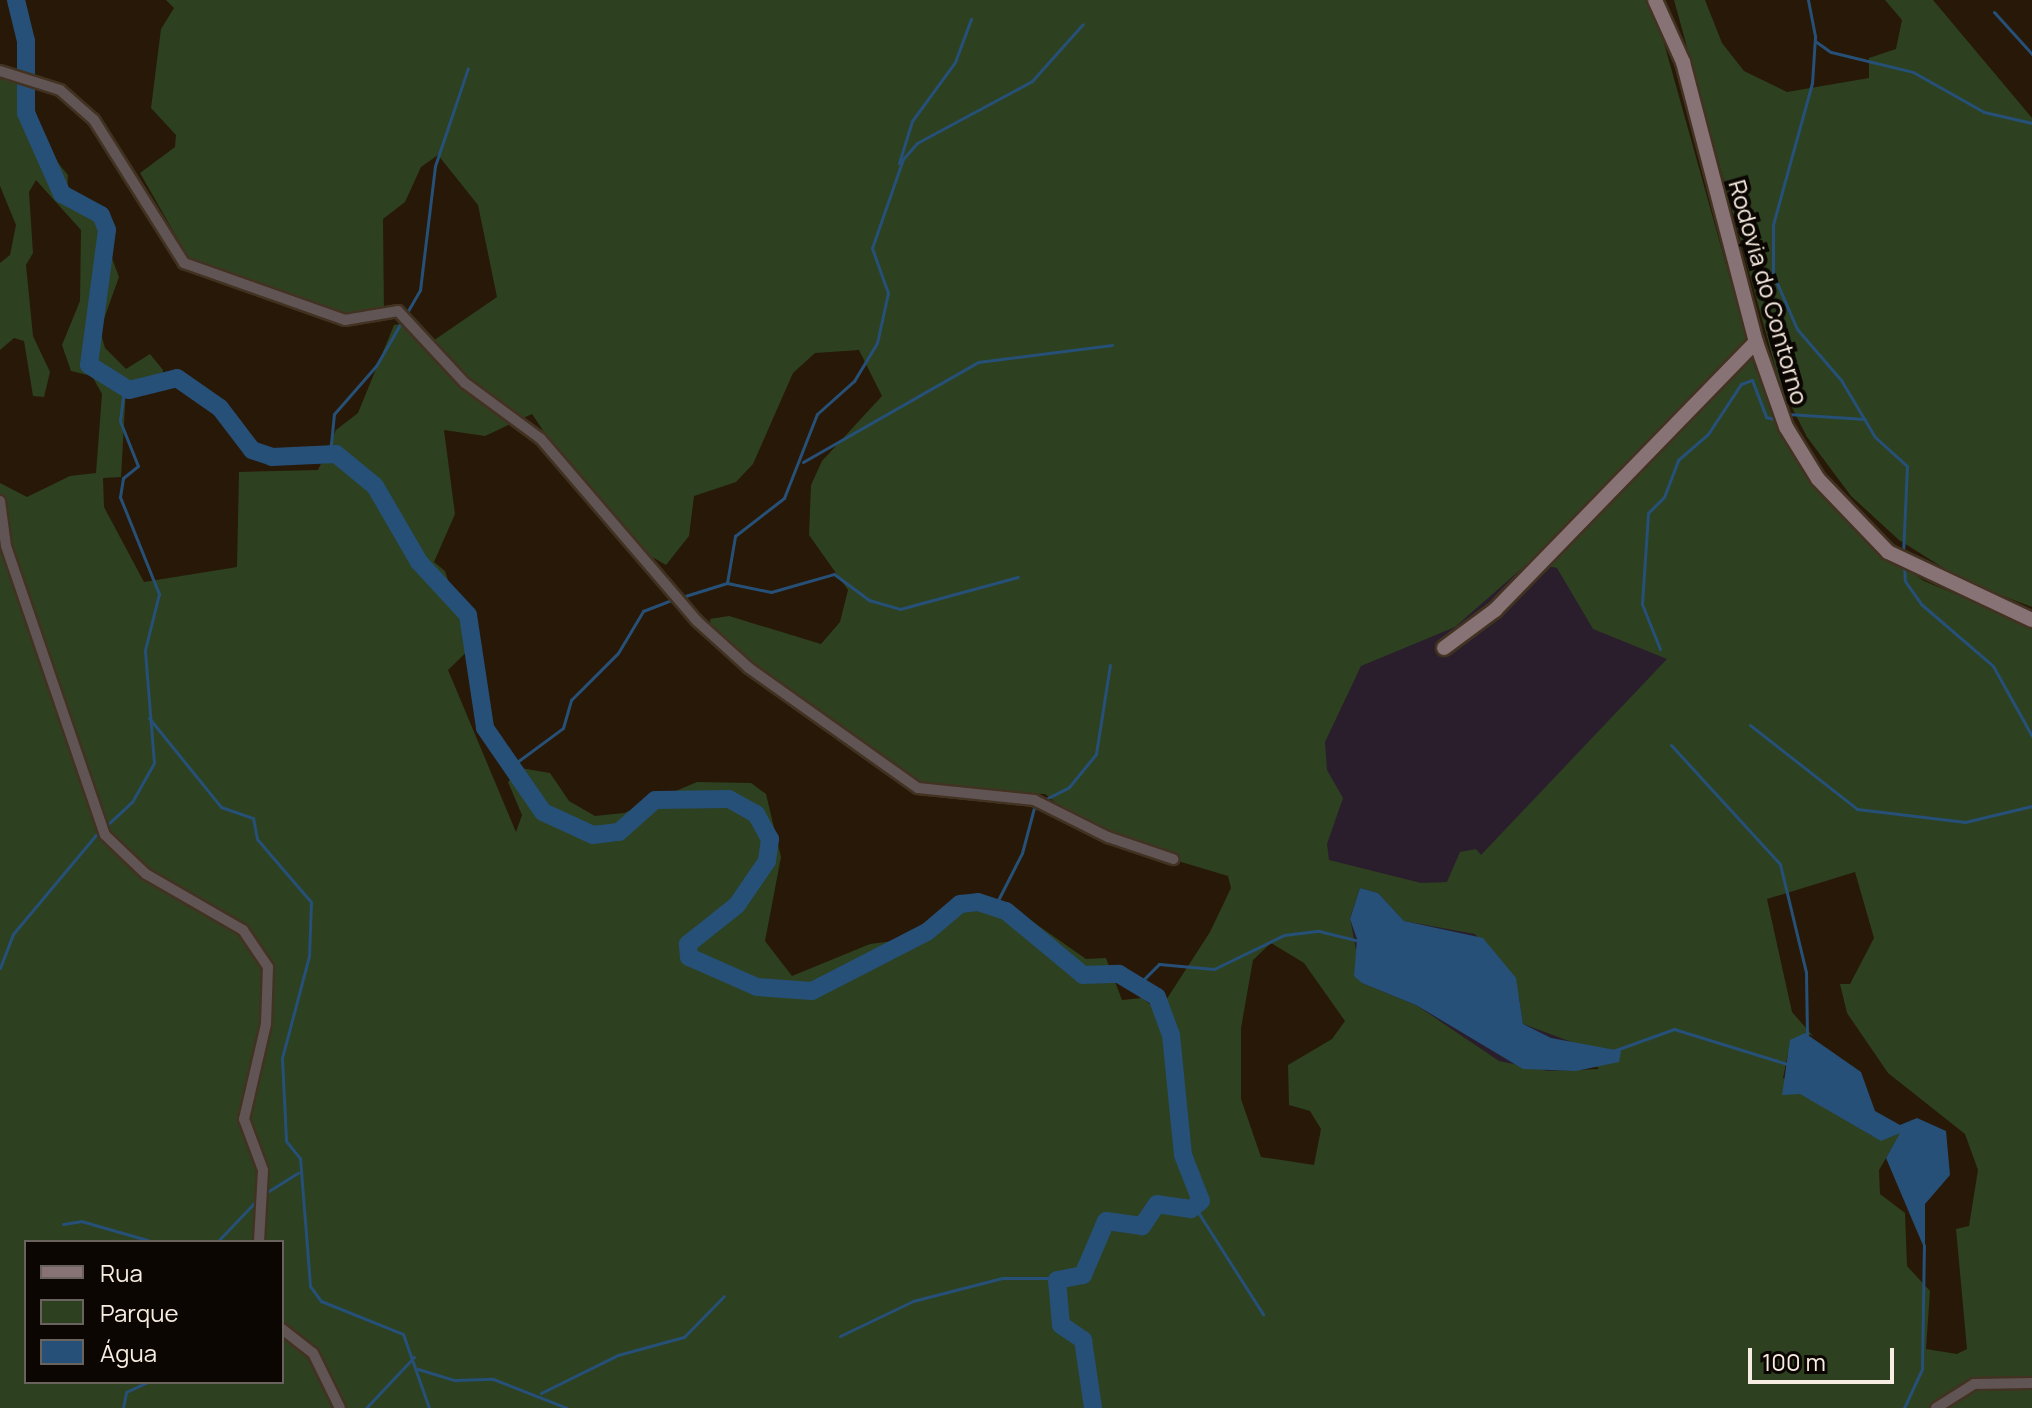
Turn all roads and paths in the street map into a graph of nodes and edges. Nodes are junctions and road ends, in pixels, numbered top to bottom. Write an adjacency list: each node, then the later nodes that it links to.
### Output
1 (1655, 0): 3 (main road, Rodovia do Contorno)
2 (0, 71): 7 (street)
3 (1756, 342): 5 (main road, Rodovia do Contorno); 6 (main road)
4 (0, 501): 8 (street)
5 (2032, 620)
6 (1444, 648)
7 (1173, 859)
8 (259, 1240)
9 (284, 1331): 11 (street)
10 (2032, 1383): 12 (street)
11 (340, 1408)
12 (1936, 1408)

